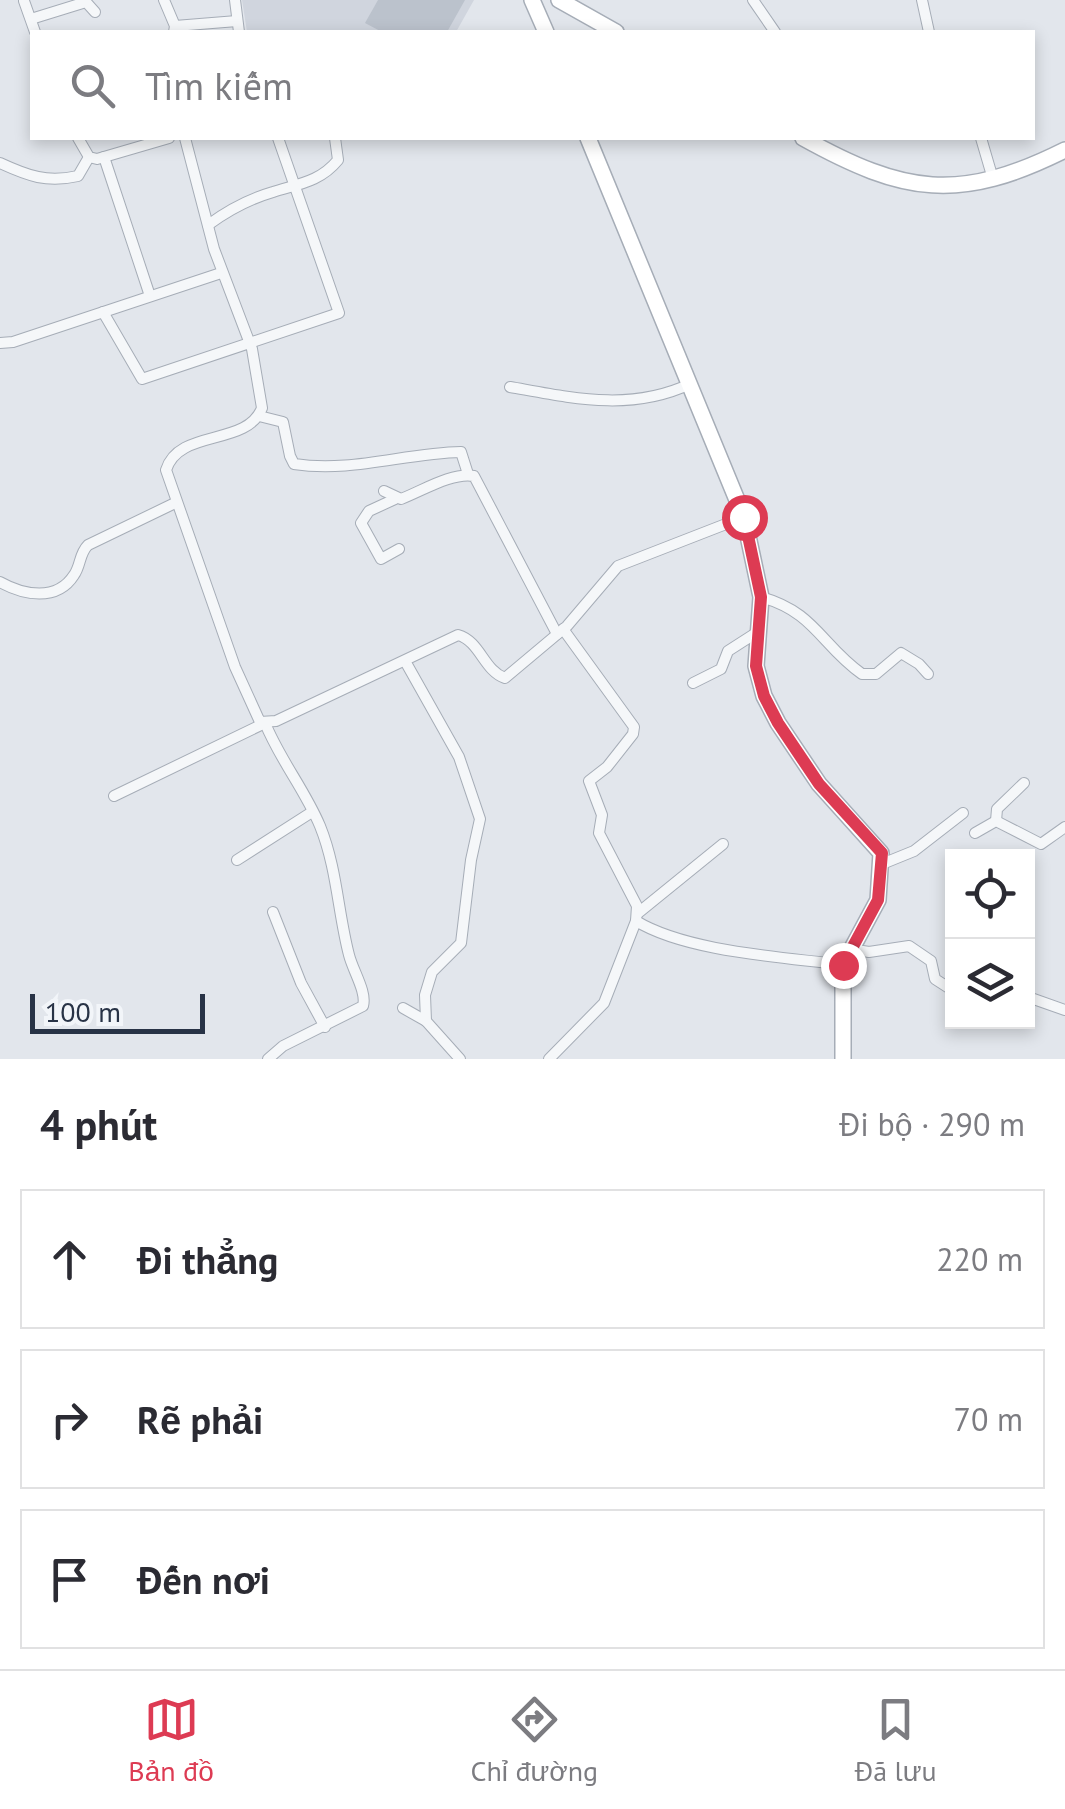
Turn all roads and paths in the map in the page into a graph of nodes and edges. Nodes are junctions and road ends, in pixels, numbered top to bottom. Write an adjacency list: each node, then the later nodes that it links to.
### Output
1 (164, 0): 11 (street)
2 (235, 0): 10 (street)
3 (532, 0): 13 (main road)
4 (558, 0): 14 (main road)
5 (753, 0): 15 (street)
6 (922, 0): 16 (street)
7 (24, 1): 9 (street)
8 (96, 12): 9 (street)
9 (30, 20): 12 (street)
10 (238, 27): 11 (street)
11 (174, 29)
12 (34, 30)
13 (545, 30)
14 (612, 30)
15 (773, 30)
16 (928, 30)
17 (79, 140): 26 (street)
18 (161, 140): 27 (street)
19 (186, 140): 31 (street)
20 (279, 140): 30 (street)
21 (335, 140): 30 (street)
22 (589, 140): 37 (main road)
23 (982, 140): 29 (street)
24 (824, 144): 29 (main road)
25 (1065, 150): 29 (main road)
26 (88, 157): 27 (street); 28 (street)
27 (104, 157): 33 (street)
28 (0, 163)
29 (993, 179)
30 (296, 188): 31 (street); 36 (street)
31 (208, 225): 32 (street)
32 (221, 272): 33 (street); 36 (street)
33 (150, 296): 34 (street)
34 (103, 312): 35 (street); 36 (street)
35 (0, 343)
36 (250, 344): 39 (street)
37 (690, 384): 38 (street); 44 (main road)
38 (510, 387)
39 (259, 416): 40 (street); 43 (street)
40 (468, 474): 42 (street); 48 (street)
41 (384, 491): 42 (street)
42 (395, 499): 45 (street)
43 (175, 503): 46 (street); 53 (street)
44 (744, 517): 47 (main road); 48 (street)
45 (398, 549)
46 (0, 582)
47 (761, 597): 49 (main road); 51 (street)
48 (560, 632): 50 (street); 65 (street)
49 (756, 633): 52 (street); 63 (main road)
50 (405, 661): 53 (street); 72 (street)
51 (928, 674)
52 (693, 683)
53 (265, 723): 55 (street); 56 (street)
54 (1024, 784): 58 (street)
55 (114, 796)
56 (312, 812): 62 (street); 73 (street)
57 (963, 813): 63 (street)
58 (996, 821): 59 (street); 60 (street)
59 (1065, 827)
60 (975, 833)
61 (723, 844): 65 (street)
62 (237, 860)
63 (882, 864): 66 (main road)
64 (273, 912): 73 (street)
65 (637, 917): 67 (street); 76 (street)
66 (850, 949): 67 (main road); 68 (street)
67 (843, 965): 77 (main road)
68 (945, 986)
69 (1035, 999): 71 (street)
70 (404, 1008): 72 (street)
71 (1065, 1010)
72 (426, 1021): 75 (street)
73 (326, 1027): 74 (street)
74 (268, 1059)
75 (460, 1059)
76 (548, 1059)
77 (844, 1059)

